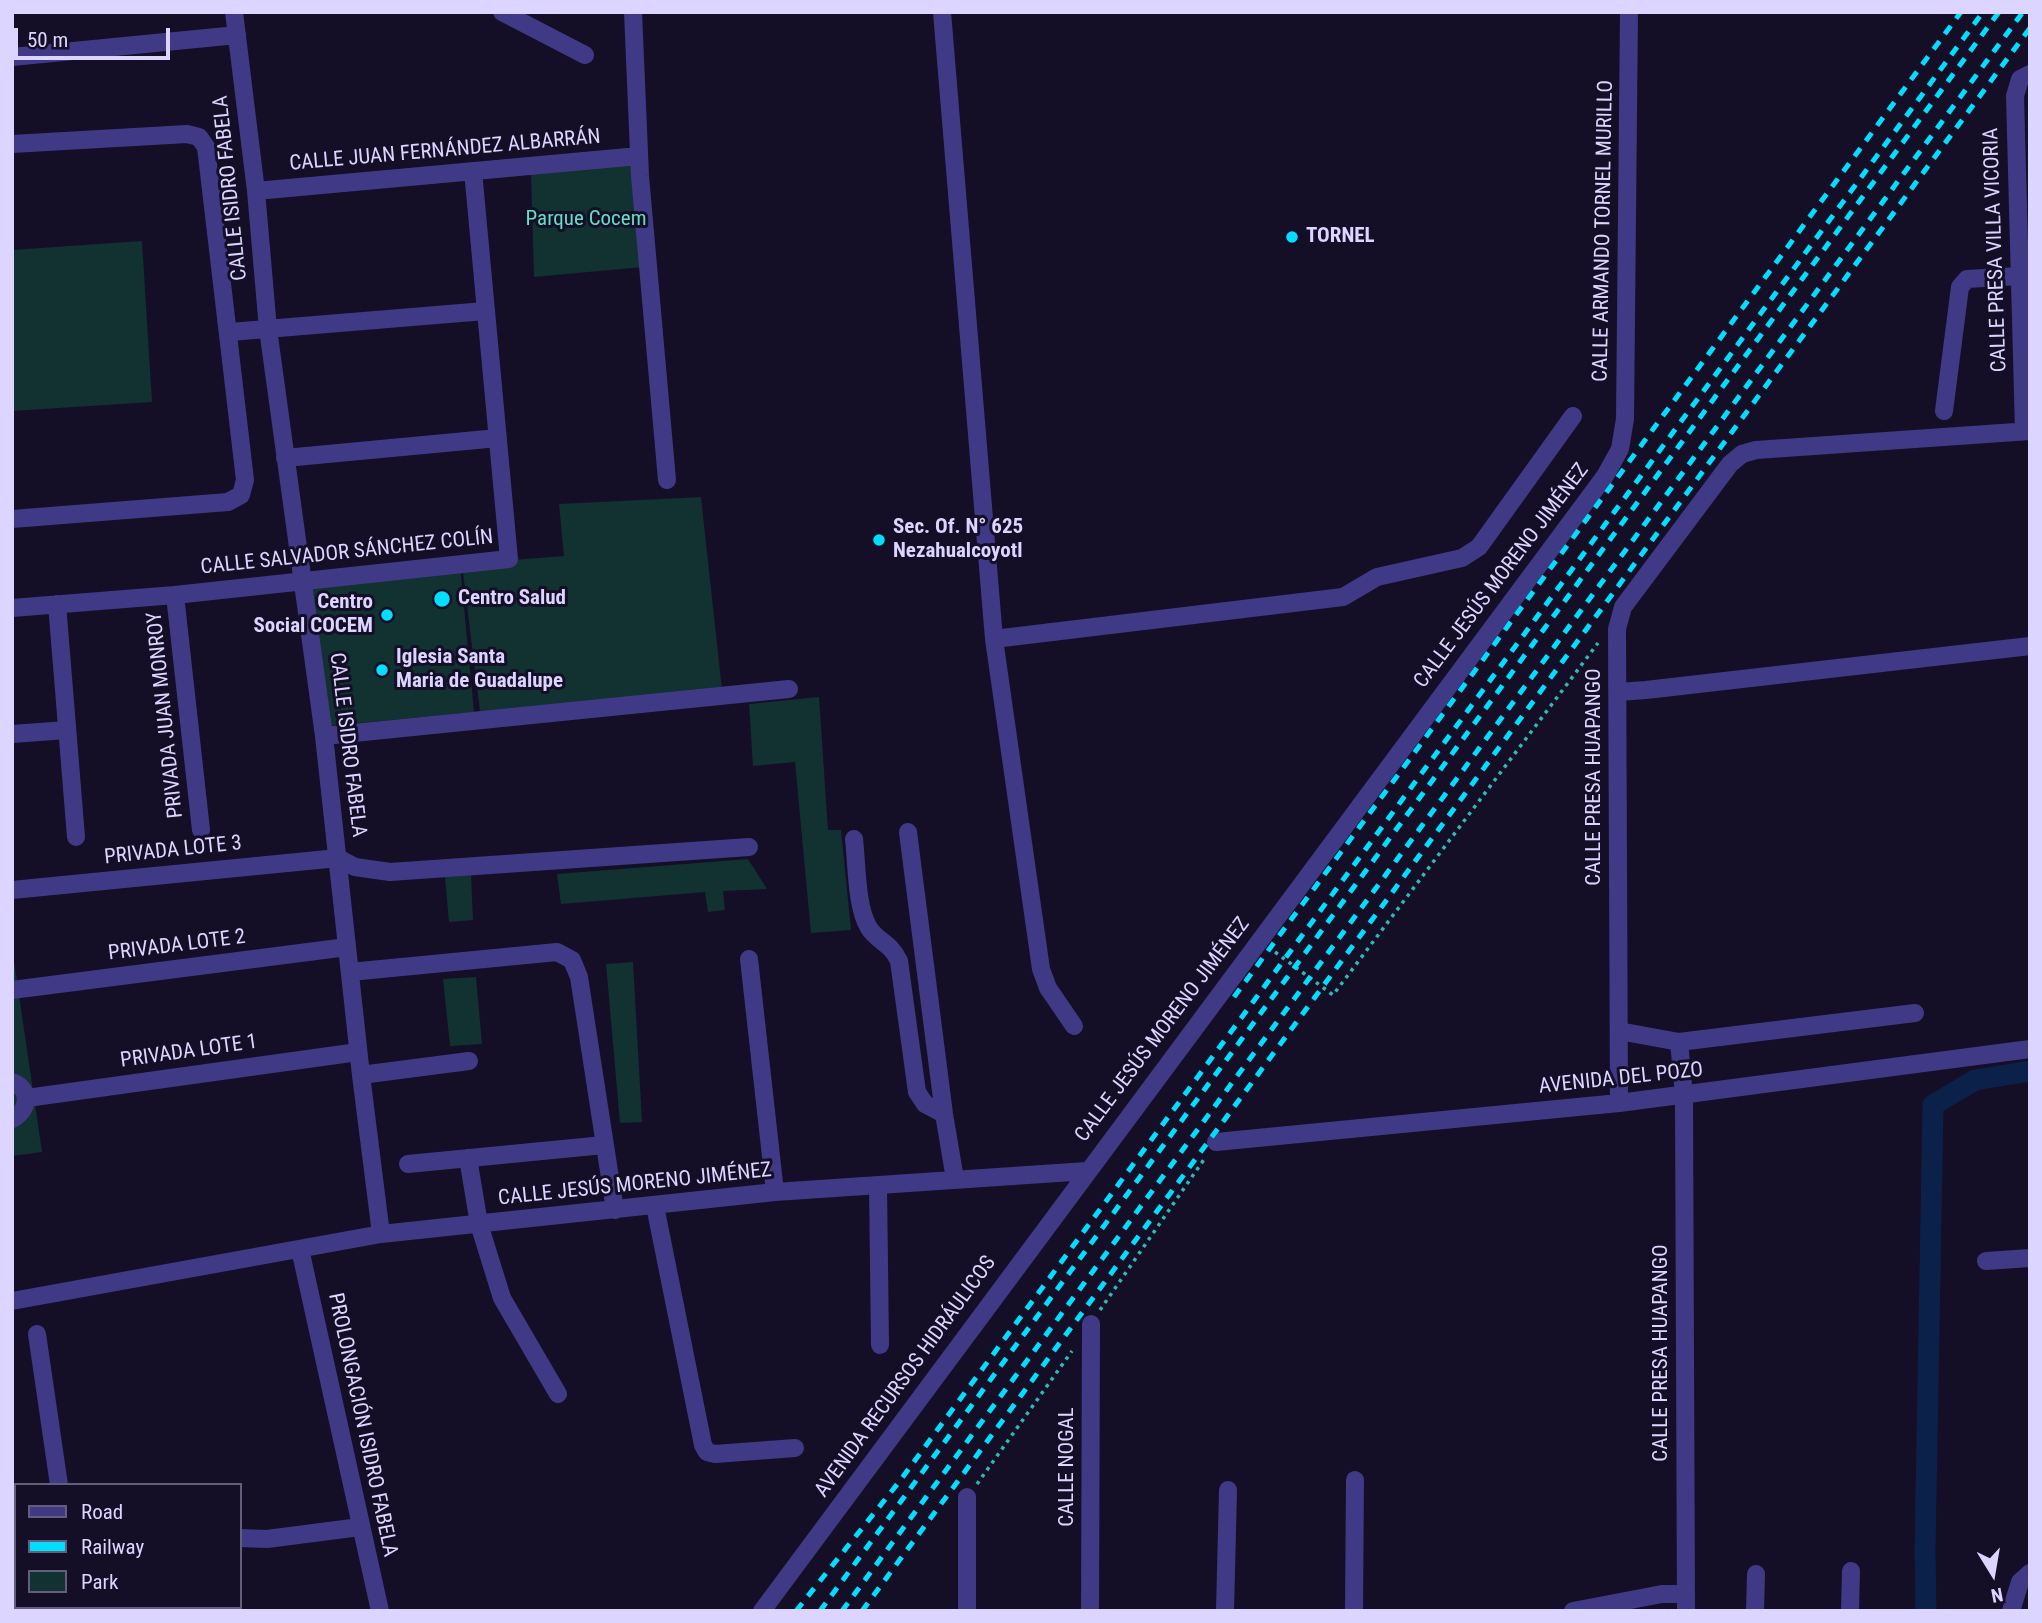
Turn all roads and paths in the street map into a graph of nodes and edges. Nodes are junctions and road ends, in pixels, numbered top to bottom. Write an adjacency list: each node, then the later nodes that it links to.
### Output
1 (234, 12): 6 (street, CALLE ISIDRO FABELA)
2 (502, 12): 7 (street)
3 (633, 12): 11 (street)
4 (942, 12): 30 (street)
5 (1629, 12): 22 (street, CALLE ARMANDO TORNEL MURILLO)
6 (237, 35): 8 (street); 13 (street, CALLE ISIDRO FABELA)
7 (585, 55)
8 (12, 57)
9 (2030, 74): 14 (street, CALLE PRESA VILLA VICORIA)
10 (12, 144): 17 (street)
11 (639, 156): 12 (street, CALLE JUAN FERNÁNDEZ ALBARRÁN); 24 (street)
12 (473, 171): 13 (street, CALLE JUAN FERNÁNDEZ ALBARRÁN); 15 (street, CALLE SALVADOR SÁNCHEZ COLÍN)
13 (256, 191): 16 (street, CALLE ISIDRO FABELA)
14 (2019, 276): 18 (street); 20 (street, CALLE PRESA VILLA VICORIA)
15 (485, 311): 16 (street); 21 (street, CALLE SALVADOR SÁNCHEZ COLÍN)
16 (268, 328): 17 (street); 23 (street, CALLE ISIDRO FABELA)
17 (230, 332): 25 (street)
18 (1944, 411)
19 (1573, 416): 30 (street)
20 (2027, 431): 34 (street, CALLE PRESA HUAPANGO)
21 (498, 438): 23 (street); 26 (street, CALLE SALVADOR SÁNCHEZ COLÍN)
22 (1620, 449): 69 (street, CALLE JESÚS MORENO JIMÉNEZ)
23 (285, 458): 26 (street, CALLE ISIDRO FABELA)
24 (667, 480)
25 (12, 519)
26 (303, 581): 27 (street, CALLE SALVADOR SÁNCHEZ COLÍN); 37 (street, CALLE ISIDRO FABELA)
27 (175, 594): 28 (street, CALLE SALVADOR SÁNCHEZ COLÍN); 38 (street, PRIVADA JUAN MONROY)
28 (57, 604): 29 (street, CALLE SALVADOR SÁNCHEZ COLÍN); 35 (street)
29 (12, 608)
30 (994, 639): 52 (street)
31 (2030, 646): 34 (street)
32 (1578, 668): 46 (path)
33 (789, 689): 37 (street)
34 (1618, 692): 53 (street, CALLE PRESA HUAPANGO)
35 (67, 730): 36 (street); 40 (street)
36 (12, 734)
37 (324, 736): 43 (street, CALLE ISIDRO FABELA)
38 (201, 830)
39 (908, 832): 63 (street)
40 (76, 837)
41 (854, 839): 63 (street)
42 (749, 848): 43 (street)
43 (338, 858): 44 (street, PRIVADA LOTE 3); 45 (street, CALLE ISIDRO FABELA)
44 (12, 890)
45 (347, 947): 48 (street, CALLE ISIDRO FABELA); 49 (street, PRIVADA LOTE 2)
46 (1268, 947)
47 (749, 960): 72 (street)
48 (350, 972): 56 (street, CALLE ISIDRO FABELA); 66 (street)
49 (12, 992): 50 (street, PRIVADA LOTE 2)
50 (12, 1000)
51 (1915, 1013): 54 (street)
52 (1074, 1026)
53 (1619, 1031): 54 (street); 62 (street, CALLE PRESA HUAPANGO)
54 (1679, 1042): 60 (street, CALLE PRESA HUAPANGO)
55 (2030, 1049): 60 (street, AVENIDA DEL POZO)
56 (358, 1052): 58 (street, CALLE ISIDRO FABELA); 61 (street, PRIVADA LOTE 1)
57 (469, 1061): 58 (street)
58 (361, 1075): 76 (street, CALLE ISIDRO FABELA)
59 (12, 1082): 61 (street)
60 (1684, 1095): 62 (street, AVENIDA DEL POZO); 97 (street, CALLE PRESA HUAPANGO)
61 (27, 1098): 64 (street)
62 (1619, 1103): 65 (street, AVENIDA DEL POZO)
63 (944, 1114): 70 (street)
64 (12, 1119)
65 (1216, 1142)
66 (604, 1145): 67 (street); 74 (street)
67 (468, 1158): 68 (street); 75 (street)
68 (408, 1164)
69 (1087, 1171): 70 (street, CALLE JESÚS MORENO JIMÉNEZ); 99 (street, AVENIDA RECURSOS HIDRÁULICOS)
70 (955, 1179): 71 (street, CALLE JESÚS MORENO JIMÉNEZ)
71 (878, 1185): 72 (street, CALLE JESÚS MORENO JIMÉNEZ); 85 (street)
72 (775, 1192): 73 (street, CALLE JESÚS MORENO JIMÉNEZ)
73 (655, 1206): 74 (street, CALLE JESÚS MORENO JIMÉNEZ); 87 (street)
74 (615, 1210): 75 (street, CALLE JESÚS MORENO JIMÉNEZ)
75 (479, 1224): 76 (street, CALLE JESÚS MORENO JIMÉNEZ); 86 (street)
76 (381, 1234): 77 (street, CALLE JESÚS MORENO JIMÉNEZ)
77 (300, 1249): 81 (street, CALLE JESÚS MORENO JIMÉNEZ); 92 (street, PROLONGACIÓN ISIDRO FABELA)
78 (2030, 1258): 79 (street)
79 (1986, 1261)
80 (12, 1286): 81 (street)
81 (33, 1297): 82 (street, CALLE JESÚS MORENO JIMÉNEZ)
82 (12, 1301)
83 (1091, 1324): 101 (street, CALLE NOGAL)
84 (37, 1334): 89 (street)
85 (880, 1345)
86 (558, 1394)
87 (795, 1448)
88 (1355, 1480): 103 (street)
89 (59, 1483)
90 (1228, 1490): 102 (street)
91 (967, 1497): 100 (street)
92 (360, 1527): 93 (street); 98 (street, PROLONGACIÓN ISIDRO FABELA)
93 (242, 1538)
94 (1851, 1571): 106 (street)
95 (2030, 1573): 107 (street)
96 (1756, 1574): 105 (street)
97 (1686, 1602): 104 (street)
98 (380, 1611)
99 (762, 1611)
100 (967, 1611)
101 (1090, 1611)
102 (1225, 1611)
103 (1354, 1611)
104 (1573, 1611)
105 (1755, 1611)
106 (1850, 1611)
107 (2011, 1611)

